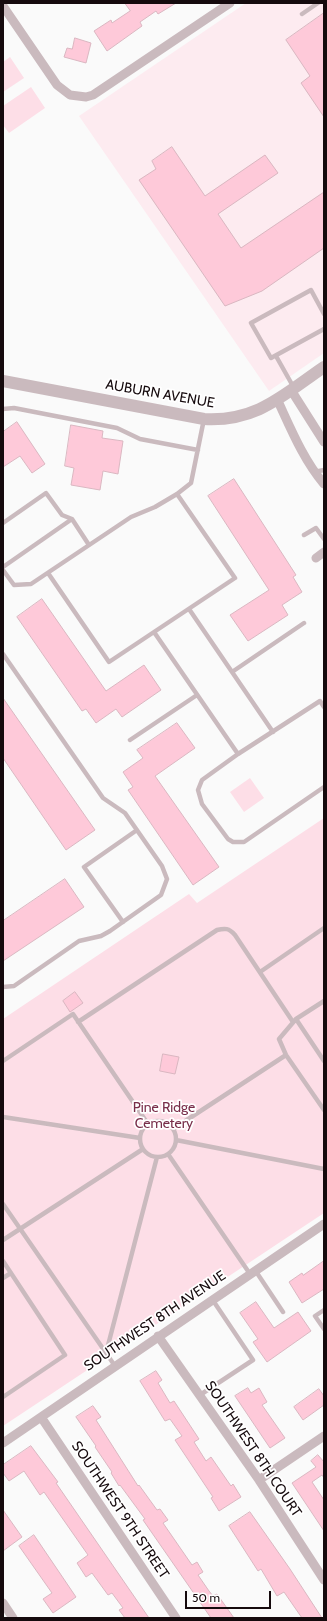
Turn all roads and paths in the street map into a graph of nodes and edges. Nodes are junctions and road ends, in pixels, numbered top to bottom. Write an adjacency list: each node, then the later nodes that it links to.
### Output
1 (230, 3): 3 (street)
2 (318, 3): 4 (lane)
3 (3, 6)
4 (302, 14)
5 (324, 314): 7 (lane)
6 (324, 329): 7 (lane)
7 (276, 356): 10 (lane)
8 (324, 367): 10 (street, AUBURN AVENUE)
9 (3, 381): 13 (street, AUBURN AVENUE)
10 (292, 389): 11 (street, AUBURN AVENUE); 14 (street)
11 (277, 399): 13 (street, AUBURN AVENUE); 17 (street)
12 (3, 409): 15 (lane)
13 (204, 419): 15 (lane)
14 (324, 442)
15 (198, 450): 19 (lane)
16 (324, 470): 17 (lane)
17 (314, 472): 18 (street)
18 (324, 484)
19 (177, 494): 24 (lane); 30 (lane)
20 (72, 519): 21 (lane); 24 (lane); 27 (lane)
21 (3, 523)
22 (304, 535): 23 (lane)
23 (324, 539)
24 (89, 545): 29 (lane)
25 (324, 552): 26 (street)
26 (316, 558)
27 (3, 567)
28 (3, 570): 29 (lane)
29 (48, 573): 32 (lane)
30 (189, 608): 32 (lane); 34 (lane)
31 (304, 623): 34 (lane)
32 (154, 632): 35 (lane)
33 (3, 654): 41 (lane)
34 (232, 672): 37 (lane)
35 (197, 694): 38 (lane); 39 (lane)
36 (324, 707): 37 (lane)
37 (273, 732): 39 (lane)
38 (130, 740)
39 (238, 754): 40 (lane)
40 (324, 787)
41 (137, 830): 42 (lane); 42 (lane)
42 (123, 922): 45 (lane)
43 (324, 928): 44 (lane)
44 (260, 972): 47 (lane); 48 (lane)
45 (3, 988)
46 (324, 1001): 47 (lane)
47 (295, 1021): 49 (lane); 51 (lane)
48 (78, 1022): 50 (lane); 54 (lane)
49 (286, 1055): 52 (lane); 55 (lane)
50 (3, 1061)
51 (324, 1061)
52 (324, 1110)
53 (3, 1117): 56 (lane)
54 (148, 1124): 55 (lane); 56 (lane)
55 (173, 1129): 57 (lane)
56 (140, 1138): 58 (lane)
57 (176, 1140): 59 (lane); 61 (lane)
58 (143, 1149): 60 (lane); 64 (lane)
59 (168, 1154): 60 (lane); 67 (lane)
60 (157, 1157): 75 (lane)
61 (324, 1169)
62 (3, 1204): 64 (lane)
63 (324, 1224): 67 (street, SOUTHWEST 8TH AVENUE)
64 (20, 1229): 65 (lane); 75 (lane)
65 (3, 1240)
66 (3, 1261): 68 (lane)
67 (253, 1272): 70 (street, SOUTHWEST 8TH AVENUE); 72 (lane)
68 (11, 1273): 69 (lane); 78 (lane)
69 (3, 1278)
70 (212, 1299): 74 (street, SOUTHWEST 8TH AVENUE); 77 (lane)
71 (324, 1310): 73 (lane)
72 (283, 1312)
73 (324, 1329)
74 (158, 1336): 76 (street, SOUTHWEST 8TH AVENUE); 77 (street, SOUTHWEST 8TH COURT)
75 (106, 1352): 76 (lane)
76 (115, 1366): 79 (street, SOUTHWEST 8TH AVENUE)
77 (200, 1395): 82 (street, SOUTHWEST 8TH COURT)
78 (3, 1397)
79 (41, 1417): 81 (street, SOUTHWEST 8TH AVENUE); 86 (street, SOUTHWEST 9TH STREET)
80 (324, 1436): 82 (street)
81 (3, 1443)
82 (259, 1480): 83 (street, SOUTHWEST 8TH COURT)
83 (324, 1580)
84 (3, 1603): 85 (street)
85 (13, 1618)
86 (176, 1618)

